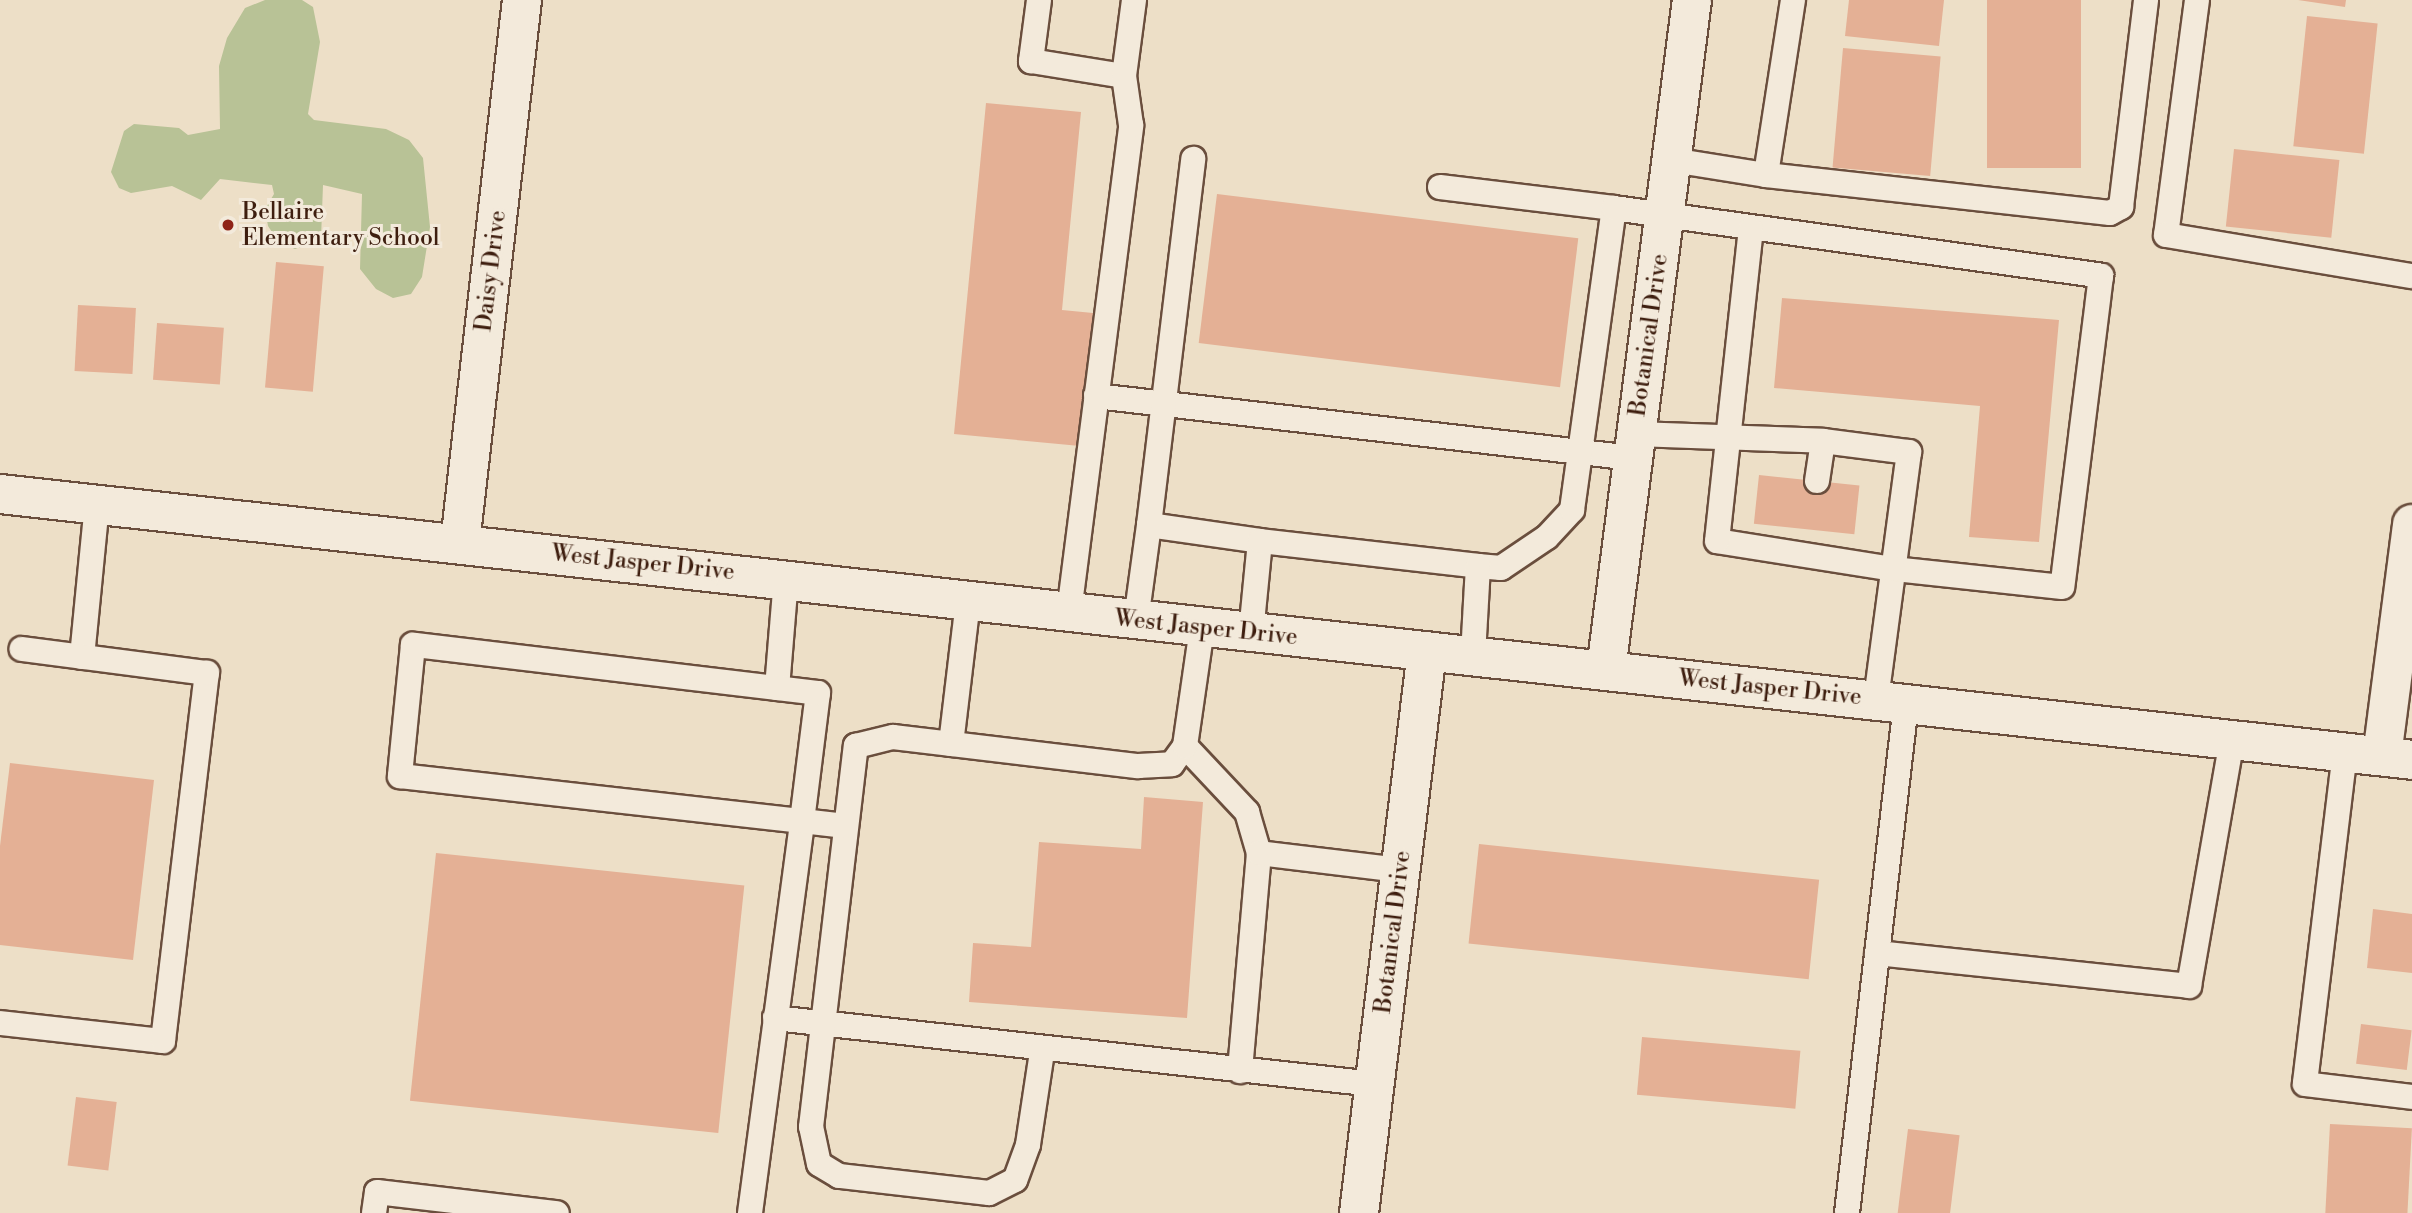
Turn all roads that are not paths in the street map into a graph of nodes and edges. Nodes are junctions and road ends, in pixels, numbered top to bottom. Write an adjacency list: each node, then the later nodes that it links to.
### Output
1 (522, 0): 29 (street, Daisy Drive)
2 (1040, 0): 8 (lane)
3 (1134, 0): 8 (lane)
4 (1692, 0): 10 (street, Botanical Drive)
5 (1793, 0): 11 (lane)
6 (2146, 0): 11 (lane)
7 (2197, 0): 16 (lane)
8 (1124, 76): 17 (lane)
9 (1193, 159): 18 (lane)
10 (1672, 160): 11 (lane); 14 (street, Botanical Drive)
11 (1766, 175)
12 (1440, 187): 13 (lane)
13 (1614, 208): 14 (lane); 22 (lane)
14 (1664, 217): 15 (lane); 21 (street, Botanical Drive)
15 (1751, 230): 19 (lane); 31 (lane)
16 (2412, 276)
17 (1096, 396): 18 (lane); 34 (lane)
18 (1162, 403): 22 (lane); 27 (lane)
19 (1730, 438): 20 (lane); 21 (lane); 31 (lane)
20 (1823, 441): 23 (lane); 31 (lane)
21 (1634, 446): 22 (lane); 42 (street, Botanical Drive)
22 (1579, 452): 30 (lane)
23 (1817, 481)
24 (0, 494): 25 (street, West Jasper Drive)
25 (97, 504): 29 (street, West Jasper Drive); 41 (lane)
26 (2412, 524): 49 (street)
27 (1149, 525): 28 (lane); 35 (lane)
28 (1260, 541): 30 (lane); 37 (lane)
29 (460, 543): 32 (street, West Jasper Drive)
30 (1478, 566): 40 (lane)
31 (1894, 569): 44 (lane)
32 (786, 579): 33 (street, West Jasper Drive); 43 (lane)
33 (968, 601): 34 (street, West Jasper Drive); 46 (lane)
34 (1069, 612): 35 (street, West Jasper Drive)
35 (1136, 620): 36 (street, West Jasper Drive)
36 (1202, 628): 37 (street, West Jasper Drive); 47 (lane)
37 (1251, 634): 39 (street, West Jasper Drive)
38 (22, 649): 41 (lane)
39 (1427, 651): 40 (street, West Jasper Drive); 53 (street, Botanical Drive)
40 (1474, 656): 42 (street, West Jasper Drive)
41 (82, 657): 57 (lane)
42 (1606, 670): 44 (street, West Jasper Drive)
43 (777, 688): 50 (lane); 50 (lane)
44 (1891, 702): 45 (street, West Jasper Drive); 54 (lane)
45 (2232, 739): 48 (street, West Jasper Drive); 54 (lane)
46 (951, 744): 47 (lane); 51 (lane)
47 (1185, 746): 52 (lane)
48 (2345, 752): 49 (street, West Jasper Drive); 61 (lane)
49 (2397, 758)
50 (802, 821): 51 (lane); 55 (lane)
51 (846, 826): 56 (lane)
52 (1259, 853): 53 (lane); 59 (lane)
53 (1400, 870): 60 (street, Botanical Drive)
54 (1877, 953): 66 (lane)
55 (775, 1018): 56 (lane); 64 (lane)
56 (824, 1022): 58 (lane); 58 (lane)
57 (0, 1023)
58 (1042, 1052): 59 (lane)
59 (1240, 1071): 60 (lane)
60 (1374, 1084): 65 (street, Botanical Drive)
61 (2412, 1097)
62 (374, 1213): 63 (lane)
63 (557, 1213)
64 (750, 1213)
65 (1359, 1213)
66 (1847, 1213)

